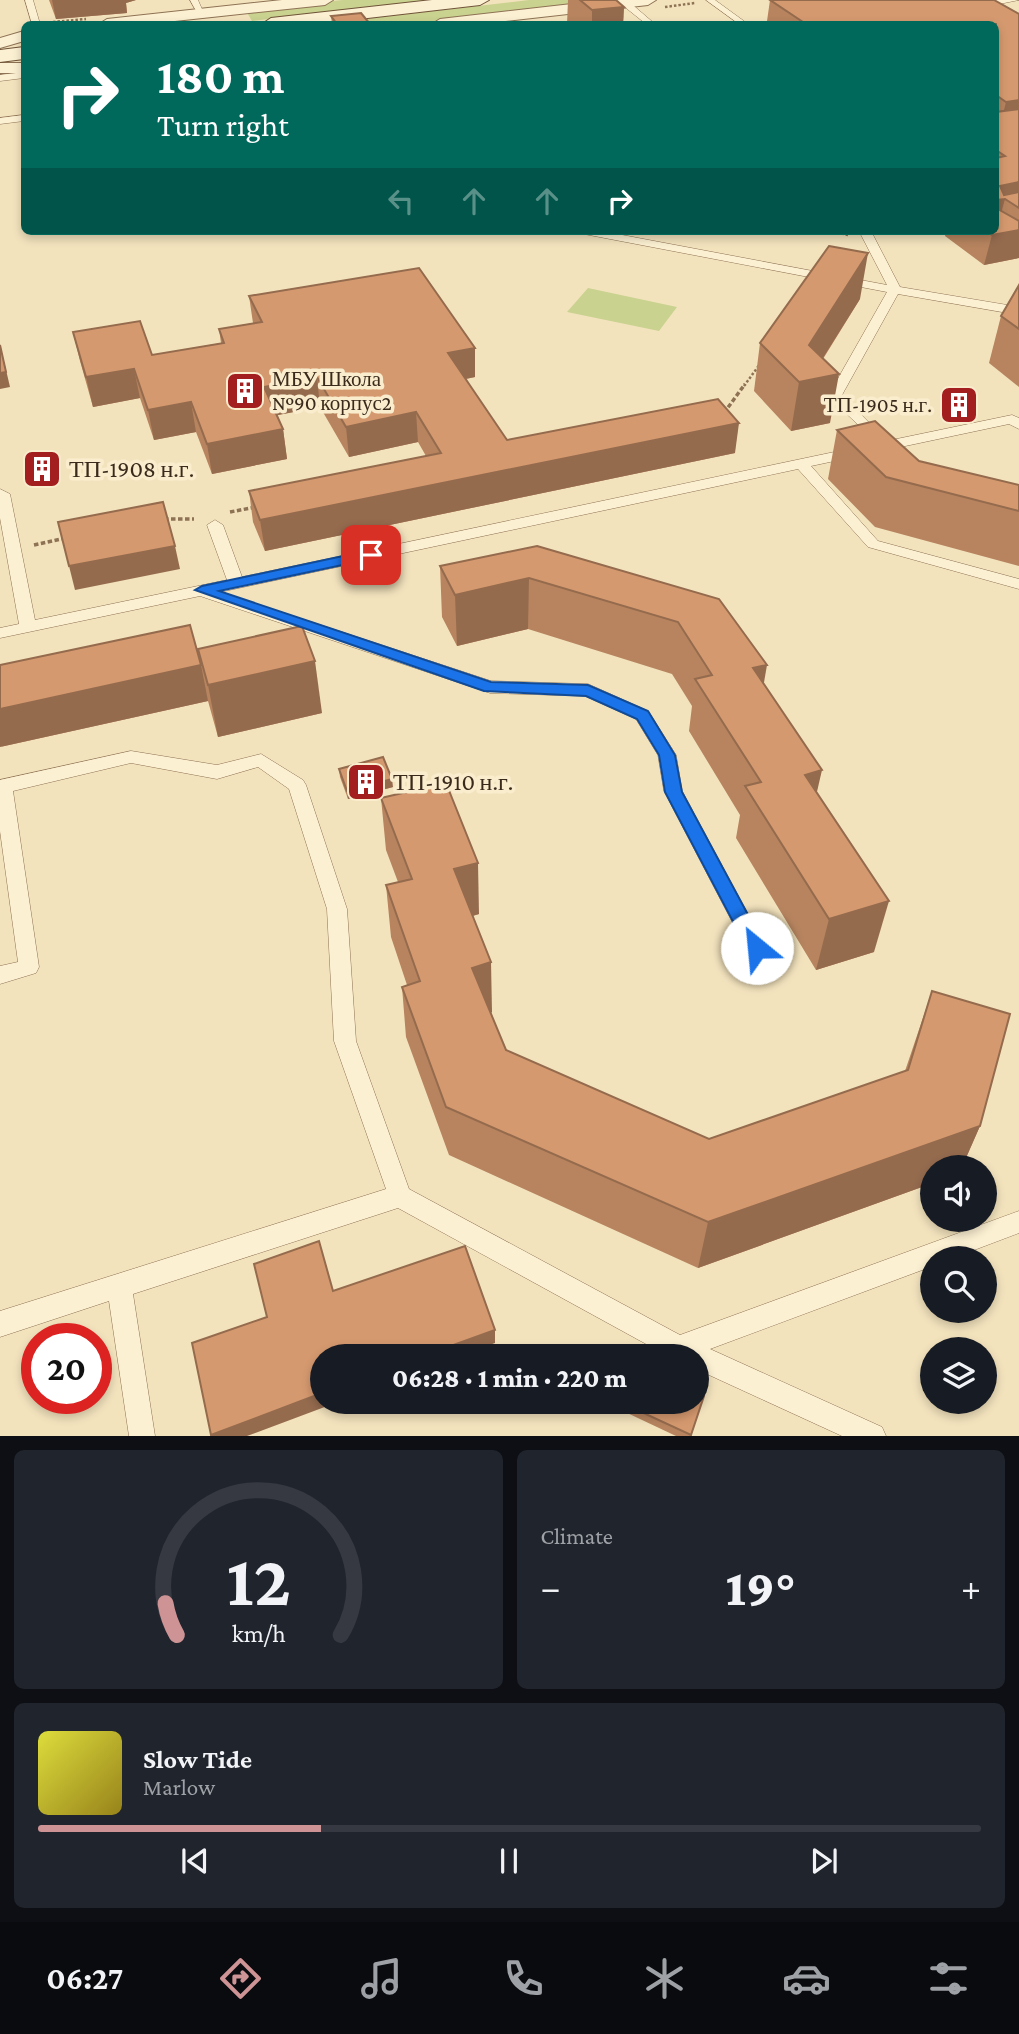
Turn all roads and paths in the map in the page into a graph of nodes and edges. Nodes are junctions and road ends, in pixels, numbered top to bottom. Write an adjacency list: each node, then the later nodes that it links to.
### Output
1 (29, 0): 11 (lane)
2 (325, 0): 9 (street)
3 (480, 0): 13 (main road)
4 (648, 0): 7 (street)
5 (710, 0): 16 (lane)
6 (1016, 0): 8 (lane)
7 (624, 2): 14 (street); 15 (lane)
8 (975, 2): 10 (lane)
9 (198, 7): 12 (street)
10 (996, 17)
11 (35, 21)
12 (123, 21)
13 (297, 21)
14 (465, 21)
15 (647, 21)
16 (740, 21)
17 (21, 37): 18 (street)
18 (0, 43)
19 (21, 54): 20 (main road)
20 (0, 56)
21 (0, 68): 22 (street)
22 (21, 68)
23 (21, 75): 24 (lane)
24 (0, 78)
25 (21, 118): 26 (lane)
26 (0, 121)
27 (605, 235): 29 (lane)
28 (867, 235): 29 (lane)
29 (895, 289): 30 (lane); 34 (lane)
30 (1019, 311)
31 (765, 356): 32 (path)
32 (712, 415)
33 (1019, 425): 34 (lane)
34 (887, 445): 35 (lane)
35 (802, 464): 43 (lane); 44 (lane)
36 (0, 493): 42 (lane)
37 (263, 506): 38 (path)
38 (219, 519): 43 (lane)
39 (195, 520): 40 (path)
40 (154, 521)
41 (77, 536): 42 (path)
42 (13, 549): 46 (lane)
43 (236, 583): 45 (lane)
44 (1019, 584)
45 (202, 590): 46 (lane); 49 (lane)
46 (28, 627): 47 (lane)
47 (0, 633)
48 (2, 787): 50 (lane); 51 (lane)
49 (757, 948)
50 (0, 975)
51 (400, 1196): 53 (lane); 55 (lane)
52 (1019, 1222): 56 (lane)
53 (119, 1286): 54 (lane); 58 (lane)
54 (0, 1324)
55 (672, 1344)
56 (690, 1344)
57 (709, 1362): 59 (lane)
58 (142, 1436)
59 (873, 1436)

